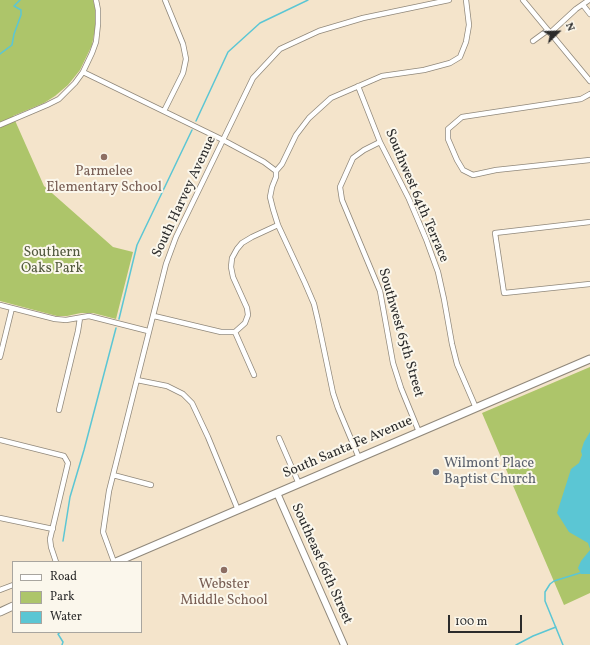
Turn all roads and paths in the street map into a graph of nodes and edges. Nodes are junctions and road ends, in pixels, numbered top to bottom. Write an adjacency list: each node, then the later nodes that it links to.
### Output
1 (96, 0): 11 (street)
2 (165, 0): 15 (street)
3 (449, 0): 17 (street, South Harvey Avenue)
4 (466, 0): 13 (street)
5 (523, 0): 9 (street)
6 (589, 0): 7 (street)
7 (583, 5): 8 (street); 9 (street)
8 (590, 14)
9 (549, 31): 10 (street); 12 (street)
10 (533, 41)
11 (83, 72): 15 (street); 16 (street)
12 (590, 81)
13 (358, 86): 18 (street, Southwest 64th Terrace); 20 (street)
14 (590, 94): 19 (street)
15 (164, 111): 17 (street)
16 (0, 124)
17 (223, 140): 20 (street); 26 (street, South Harvey Avenue)
18 (380, 142): 34 (street, Southwest 64th Terrace); 36 (street, Southwest 65th Street)
19 (590, 160)
20 (276, 171): 22 (street)
21 (590, 222): 23 (street)
22 (278, 225): 29 (street); 39 (street)
23 (590, 284)
24 (0, 305): 25 (street)
25 (12, 308): 27 (street); 30 (street)
26 (154, 316): 28 (street, South Harvey Avenue); 29 (street)
27 (80, 318): 28 (street); 35 (street)
28 (148, 331): 33 (street, South Harvey Avenue)
29 (235, 332): 32 (street)
30 (0, 356)
31 (590, 359): 34 (main road, South Santa Fe Avenue)
32 (254, 376)
33 (137, 380): 40 (street, South Harvey Avenue); 44 (street)
34 (476, 408): 36 (main road, South Santa Fe Avenue)
35 (59, 410)
36 (419, 432): 39 (main road, South Santa Fe Avenue)
37 (279, 438): 42 (street)
38 (0, 440): 46 (street)
39 (359, 458): 42 (main road, South Santa Fe Avenue)
40 (113, 475): 41 (street); 48 (street, South Harvey Avenue)
41 (150, 484)
42 (299, 484): 43 (main road, South Santa Fe Avenue)
43 (277, 493): 44 (main road, South Santa Fe Avenue); 54 (street, Southeast 66th Street)
44 (238, 510): 49 (main road, South Santa Fe Avenue)
45 (0, 518): 46 (street)
46 (53, 529): 47 (street)
47 (56, 561)
48 (115, 561)
49 (117, 561)
50 (12, 585): 51 (street)
51 (0, 590)
52 (12, 606): 53 (main road)
53 (0, 612)
54 (344, 645)

